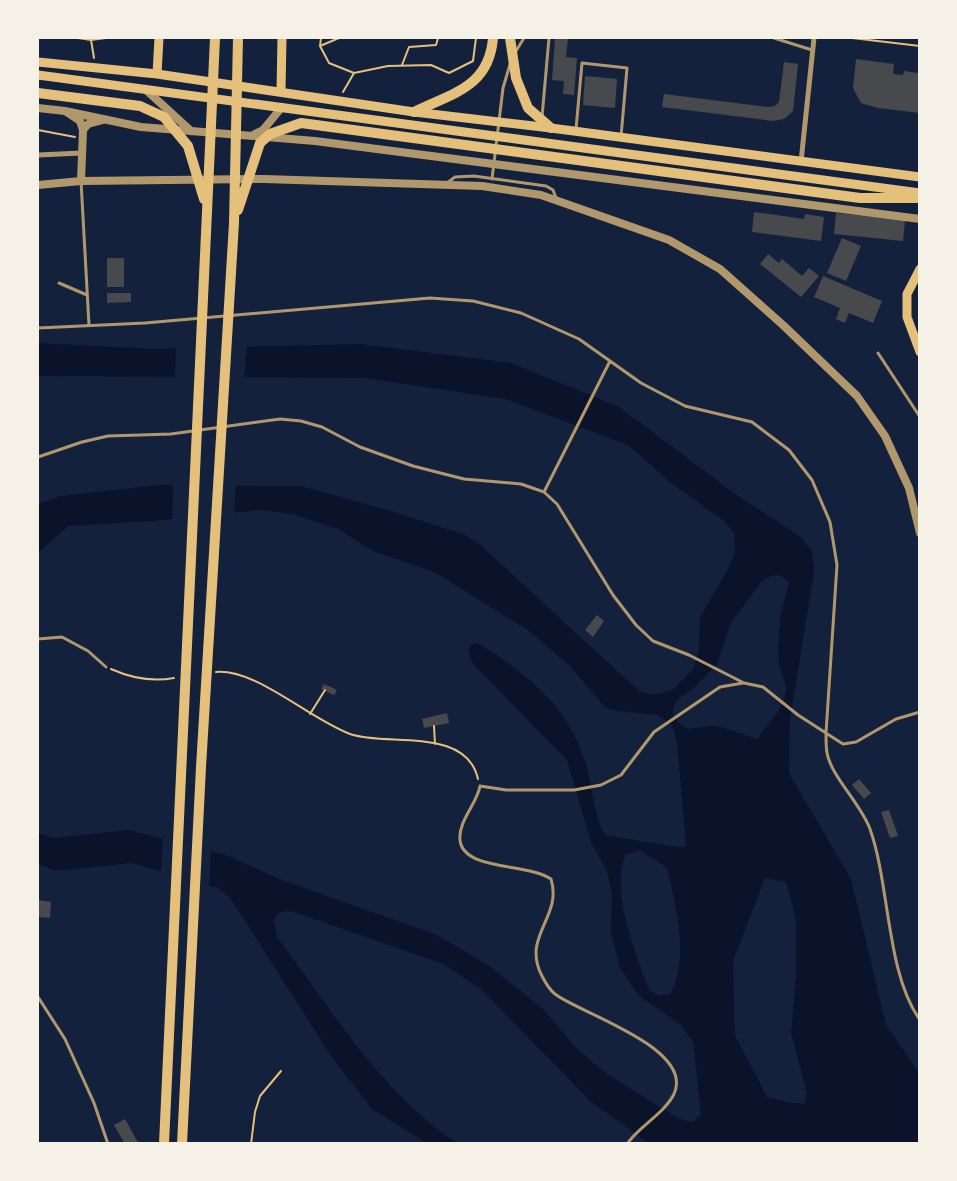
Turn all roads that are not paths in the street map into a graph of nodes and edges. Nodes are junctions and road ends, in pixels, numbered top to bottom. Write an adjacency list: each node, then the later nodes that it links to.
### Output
1 (159, 38): 13 (main road)
2 (214, 38): 41 (highway)
3 (238, 38): 43 (highway)
4 (282, 38): 16 (main road)
5 (493, 38): 21 (highway)
6 (510, 38): 22 (highway)
7 (524, 38): 34 (lane)
8 (549, 38): 22 (lane)
9 (774, 38): 11 (lane)
10 (814, 38): 11 (street)
11 (813, 50): 32 (street)
12 (38, 62): 13 (main road)
13 (157, 74): 16 (main road)
14 (38, 75): 15 (main road)
15 (145, 89): 18 (main road); 25 (street)
16 (281, 91): 21 (main road)
17 (38, 93): 41 (highway)
18 (282, 107): 28 (street); 38 (main road)
19 (38, 108): 20 (street)
20 (65, 111): 23 (street); 27 (street)
21 (414, 112): 24 (main road)
22 (542, 120): 24 (highway)
23 (113, 121): 25 (street); 27 (street)
24 (550, 128): 26 (main road)
25 (191, 131): 28 (street)
26 (576, 131): 29 (main road); 29 (lane)
27 (82, 134): 30 (street)
28 (251, 136): 42 (street)
29 (621, 137): 32 (main road)
30 (82, 153): 31 (street); 35 (street)
31 (38, 156)
32 (801, 162): 33 (main road)
33 (920, 177)
34 (492, 179): 37 (lane); 40 (lane)
35 (81, 181): 36 (street); 37 (street); 46 (lane)
36 (38, 184)
37 (444, 185): 40 (street)
38 (920, 193)
39 (920, 198): 43 (highway)
40 (558, 201): 55 (street)
41 (206, 207): 64 (highway)
42 (920, 219)
43 (234, 223): 65 (highway)
44 (920, 269): 49 (main road)
45 (59, 282): 46 (lane)
46 (87, 295): 47 (lane)
47 (89, 325): 48 (lane); 51 (lane)
48 (38, 328)
49 (920, 352)
50 (878, 354): 52 (lane)
51 (610, 361): 54 (lane); 60 (lane)
52 (919, 415)
53 (38, 458): 54 (lane)
54 (544, 492): 58 (lane)
55 (920, 533)
56 (38, 639): 57 (lane)
57 (106, 667)
58 (744, 683): 60 (lane); 66 (lane)
59 (920, 712): 60 (lane)
60 (826, 734): 62 (lane)
61 (38, 997): 63 (lane)
62 (920, 1020)
63 (108, 1144)
64 (164, 1144)
65 (182, 1144)
66 (627, 1144)

